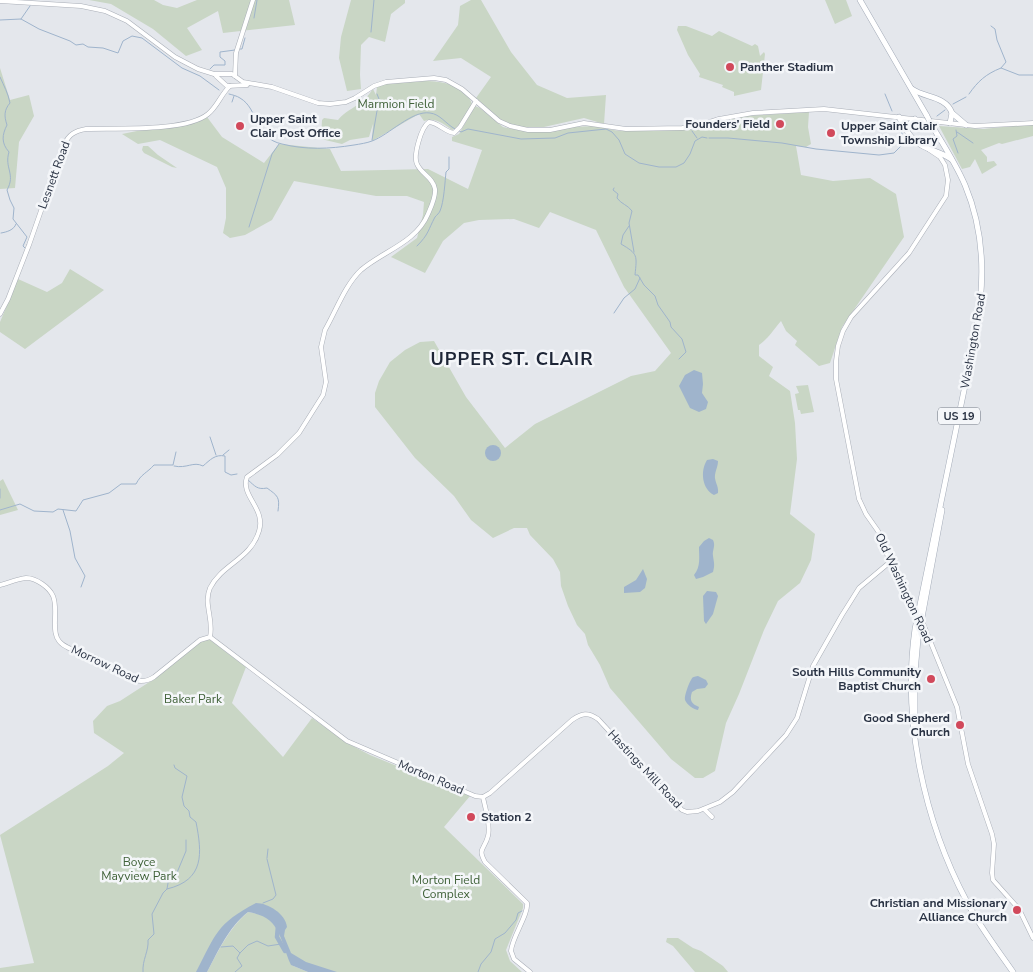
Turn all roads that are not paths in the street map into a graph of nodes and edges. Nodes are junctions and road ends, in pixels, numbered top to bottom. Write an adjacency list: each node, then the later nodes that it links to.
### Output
1 (253, 0): 4 (street)
2 (860, 0): 11 (main road, Washington Road / US 19)
3 (0, 1): 5 (street)
4 (234, 63): 6 (street); 7 (street)
5 (214, 74): 6 (street); 8 (street)
6 (227, 74): 7 (street); 8 (street)
7 (235, 77): 9 (street); 10 (street, Lesnett Road)
8 (224, 82): 10 (street); 12 (street)
9 (253, 84): 10 (street); 14 (street)
10 (232, 86): 12 (street, Lesnett Road)
11 (910, 88): 13 (main road); 16 (main road, Washington Road / US 19)
12 (221, 97): 28 (street, Lesnett Road)
13 (932, 97): 15 (main road); 16 (main road)
14 (476, 101): 18 (street); 34 (street)
15 (948, 107): 17 (main road); 21 (main road)
16 (923, 109): 25 (main road, Washington Road / US 19, bridge)
17 (952, 113): 21 (main road); 22 (main road)
18 (900, 117): 19 (street); 23 (main road); 24 (main road)
19 (915, 119): 21 (street); 23 (main road)
20 (1033, 122): 22 (street)
21 (950, 123): 22 (street)
22 (966, 125)
23 (908, 128): 24 (main road)
24 (911, 135): 26 (main road)
25 (939, 136): 26 (main road); 27 (main road, Washington Road / US 19)
26 (927, 147): 27 (main road); 30 (street, Old Washington Road)
27 (952, 160): 29 (main road, Washington Road / US 19)
28 (0, 314)
29 (942, 499): 32 (main road, Washington Road / US 19); 33 (main road, Washington Road / US 19)
30 (890, 562): 32 (street, Old Washington Road); 37 (street, Hastings Mill Road)
31 (0, 585): 34 (street, Morrow Road)
32 (918, 613): 33 (street, Old Washington Road); 35 (main road, Washington Road / US 19)
33 (921, 620): 35 (main road, Washington Road / US 19); 39 (street, Old Washington Road)
34 (210, 637): 36 (street, Morton Road)
35 (915, 729): 41 (main road, Washington Road / US 19)
36 (482, 797): 37 (street, Hastings Mill Road); 40 (street)
37 (704, 809): 38 (street)
38 (712, 817)
39 (1033, 938)
40 (530, 972)
41 (1013, 972)

